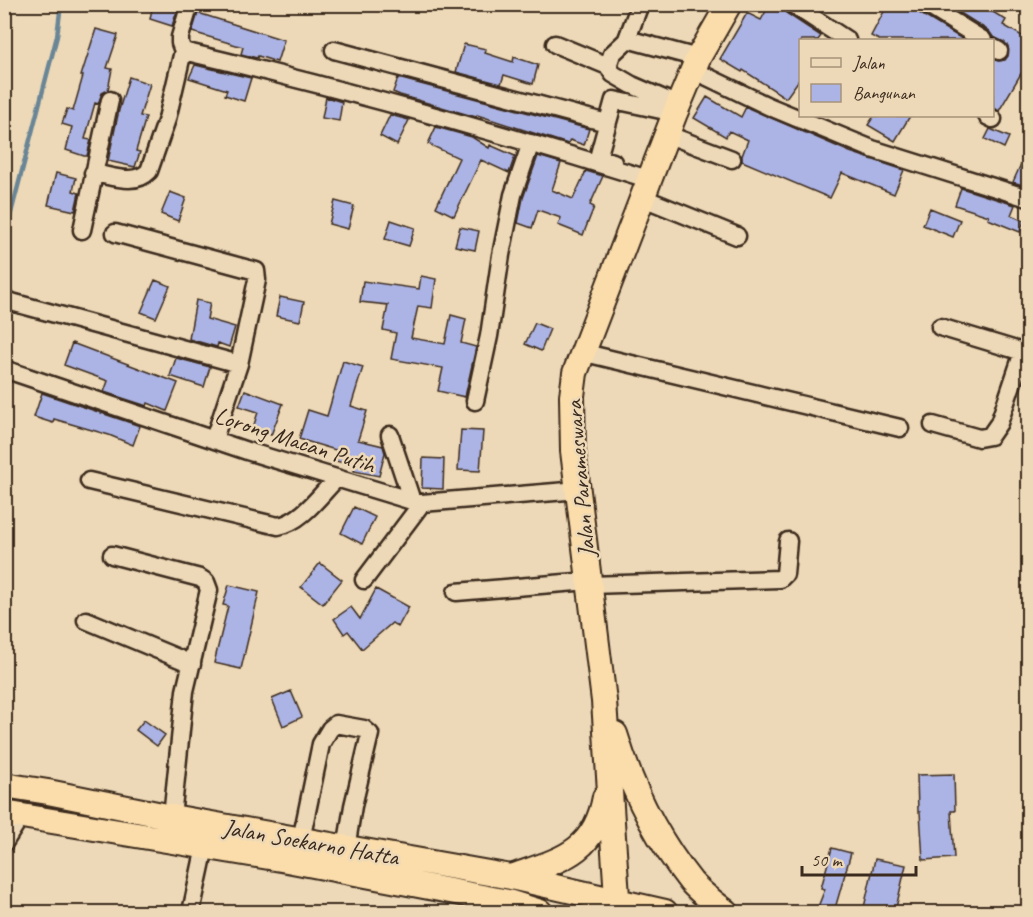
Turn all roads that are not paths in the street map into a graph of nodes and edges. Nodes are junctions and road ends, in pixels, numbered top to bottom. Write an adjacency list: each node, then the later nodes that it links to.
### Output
1 (190, 4): 11 (street)
2 (640, 4): 6 (street)
3 (729, 4): 12 (highway, Jalan Parameswara)
4 (792, 4): 7 (street)
5 (925, 4): 8 (street)
6 (628, 39): 12 (street); 13 (street)
7 (845, 39)
8 (981, 39)
9 (555, 44): 13 (street)
10 (334, 50): 16 (street)
11 (183, 51): 17 (street); 19 (street)
12 (695, 64): 15 (highway, Jalan Parameswara); 21 (street)
13 (608, 66): 15 (street)
14 (110, 100): 19 (street)
15 (673, 117): 16 (street); 18 (street); 20 (highway, Jalan Parameswara)
16 (607, 123): 20 (street)
17 (531, 143): 20 (street); 31 (street)
18 (732, 159)
19 (93, 173): 22 (street)
20 (647, 183): 24 (street); 28 (highway, Jalan Parameswara)
21 (1028, 196)
22 (82, 230)
23 (115, 232): 29 (street)
24 (737, 236)
25 (7, 301): 29 (street)
26 (940, 327): 27 (street)
27 (1027, 347): 32 (street)
28 (581, 352): 33 (street); 38 (highway, Jalan Parameswara)
29 (239, 364): 35 (street)
30 (4, 369): 35 (street, Lorong Macan Putih)
31 (475, 400)
32 (933, 425)
33 (900, 428)
34 (390, 435): 39 (street)
35 (214, 439): 36 (street, Lorong Macan Putih)
36 (336, 479): 37 (street); 39 (street, Lorong Macan Putih)
37 (89, 481)
38 (579, 490): 39 (street, Lorong Macan Putih); 43 (highway, Jalan Parameswara)
39 (417, 502): 42 (street)
40 (788, 541): 43 (street)
41 (112, 555): 46 (street)
42 (364, 580)
43 (589, 583): 44 (street); 47 (highway, Jalan Parameswara)
44 (456, 592)
45 (86, 620): 46 (street)
46 (192, 664): 51 (street)
47 (604, 701): 48 (highway, Jalan Parameswara); 61 (highway)
48 (609, 770): 56 (highway); 57 (highway, Jalan Parameswara)
49 (4, 785): 51 (highway, Jalan Soekarno Hatta)
50 (13, 814): 53 (street); 54 (highway, Jalan Soekarno Hatta)
51 (172, 817): 52 (highway, Jalan Soekarno Hatta)
52 (301, 840): 55 (highway, Jalan Soekarno Hatta); 55 (street)
53 (4, 843)
54 (206, 847): 58 (street); 59 (highway, Jalan Soekarno Hatta)
55 (346, 848): 56 (highway, Jalan Soekarno Hatta)
56 (511, 877): 57 (highway, Jalan Soekarno Hatta)
57 (621, 908): 60 (highway, Jalan Soekarno Hatta)
58 (191, 912)
59 (540, 912)
60 (665, 912)
61 (726, 912)

